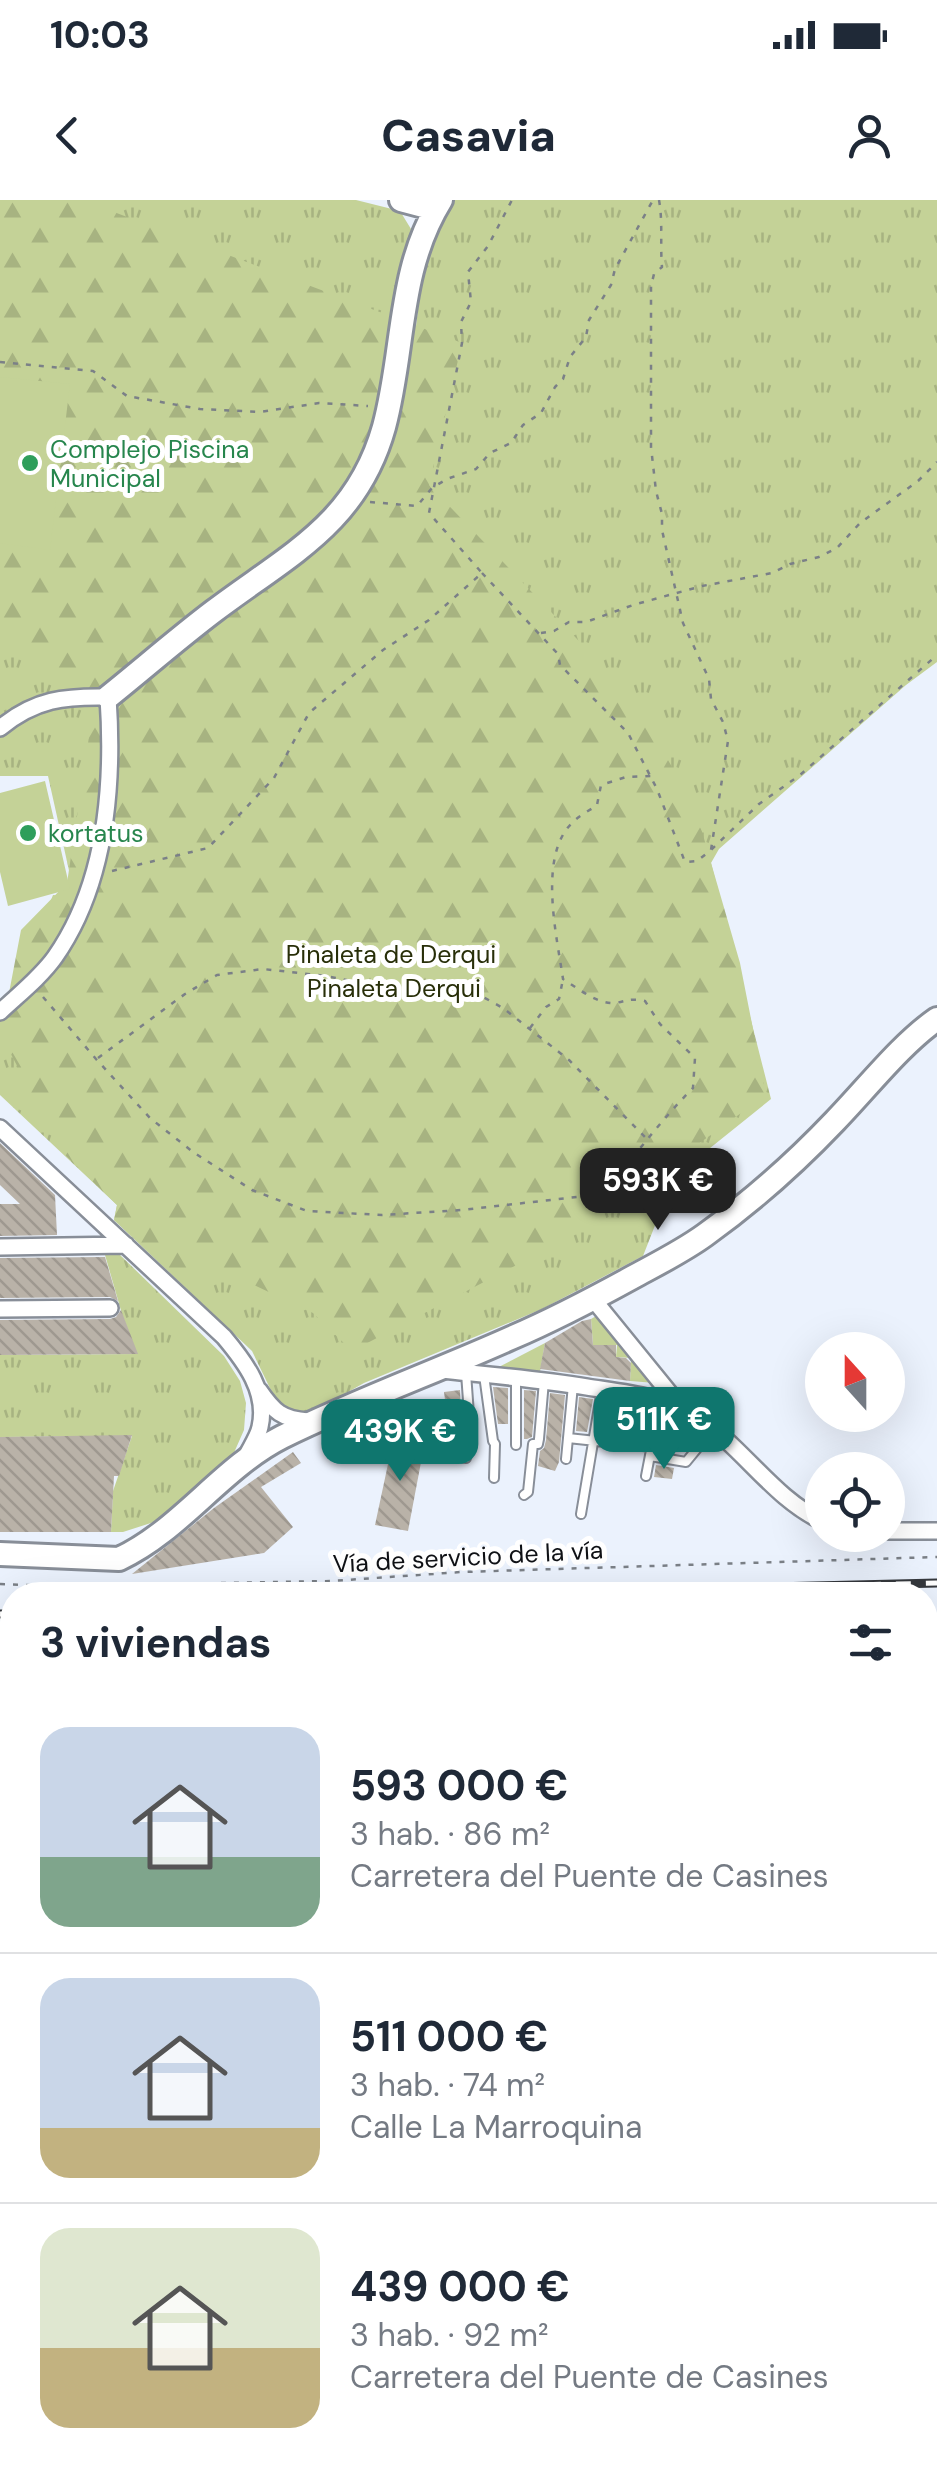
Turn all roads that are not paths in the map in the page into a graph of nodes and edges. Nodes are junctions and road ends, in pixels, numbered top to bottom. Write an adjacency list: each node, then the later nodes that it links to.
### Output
1 (401, 200): 2 (street)
2 (438, 204): 3 (street)
3 (108, 697): 4 (street); 5 (street)
4 (0, 728)
5 (0, 1012)
6 (937, 1019): 10 (street)
7 (0, 1128): 8 (street)
8 (126, 1245): 9 (street); 19 (street)
9 (0, 1248)
10 (593, 1299): 13 (street); 22 (street)
11 (110, 1308): 12 (street)
12 (0, 1310)
13 (434, 1370): 14 (street); 24 (street)
14 (466, 1373): 15 (street); 31 (lane)
15 (484, 1375): 16 (street); 34 (lane)
16 (516, 1378): 17 (street); 29 (lane)
17 (544, 1381): 18 (street); 35 (lane)
18 (573, 1385): 20 (street); 27 (lane)
19 (258, 1387): 23 (street); 26 (street)
20 (602, 1389): 21 (street); 28 (lane)
21 (657, 1399): 22 (street); 30 (lane)
22 (683, 1409): 25 (street)
23 (278, 1412): 24 (street); 26 (street)
24 (317, 1422): 26 (street)
25 (713, 1429): 30 (lane); 36 (street)
26 (271, 1433): 40 (street)
27 (568, 1438): 28 (lane); 32 (lane)
28 (593, 1439): 30 (lane); 37 (lane)
29 (516, 1445)
30 (651, 1452): 33 (lane)
31 (433, 1454)
32 (566, 1459)
33 (646, 1476)
34 (494, 1478)
35 (524, 1496)
36 (805, 1509)
37 (582, 1514)
38 (905, 1530): 39 (street)
39 (937, 1531)
40 (0, 1554)

